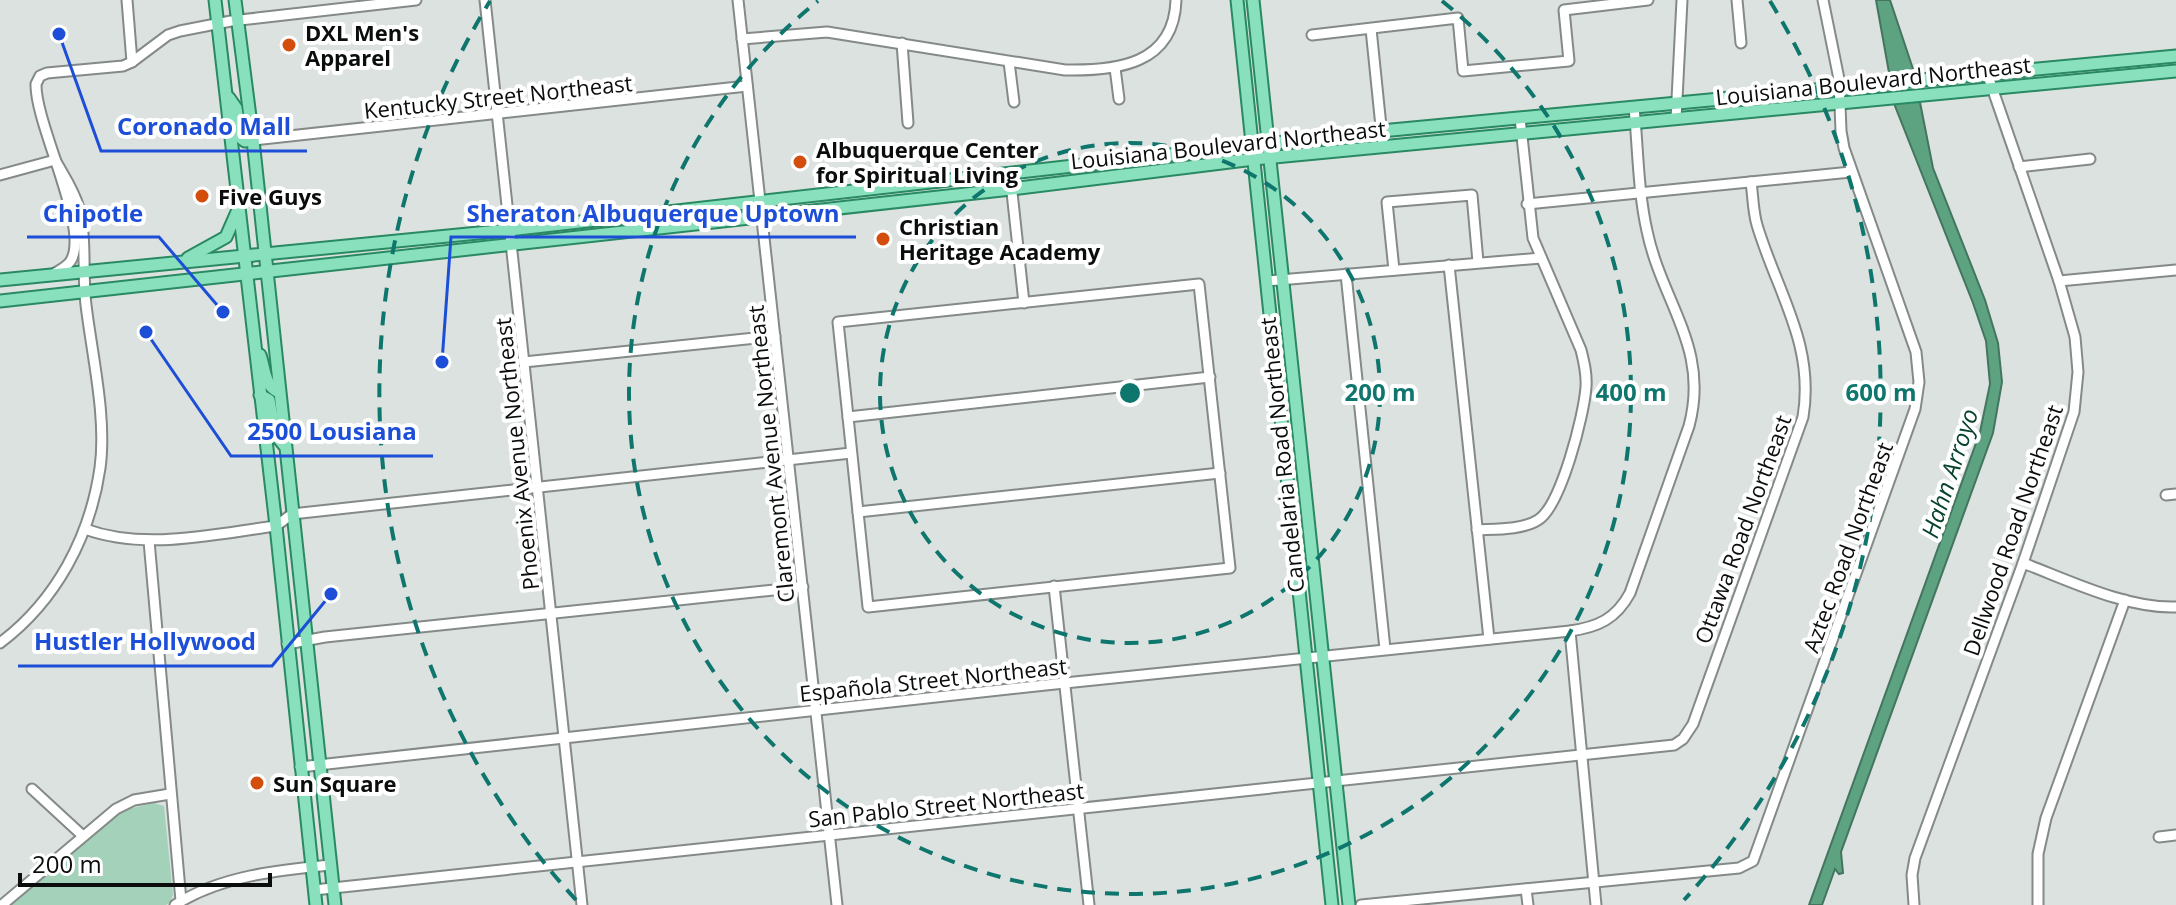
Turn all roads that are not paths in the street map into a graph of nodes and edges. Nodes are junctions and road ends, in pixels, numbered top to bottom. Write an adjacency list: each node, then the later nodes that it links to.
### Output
1 (127, 0): 23 (street)
2 (215, 0): 15 (main road)
3 (235, 0): 14 (main road)
4 (416, 0): 14 (street)
5 (485, 0): 38 (street, Phoenix Avenue Northeast)
6 (738, 0): 18 (street, Claremont Avenue Northeast)
7 (1176, 0): 25 (street)
8 (1237, 0): 48 (main road, Candelaria Road Northeast)
9 (1253, 0): 46 (main road, Candelaria Road Northeast)
10 (1648, 0): 16 (street)
11 (1682, 0): 35 (street)
12 (1737, 0): 20 (street)
13 (1823, 0): 30 (street, Aztec Road Northeast)
14 (237, 20): 15 (street); 45 (main road)
15 (218, 26): 23 (street); 32 (main road)
16 (1371, 29): 17 (street); 43 (street)
17 (1312, 35)
18 (742, 39): 19 (street); 29 (street, Claremont Avenue Northeast)
19 (902, 43): 24 (street); 41 (street)
20 (1741, 43)
21 (2176, 56): 22 (main road, Louisiana Boulevard Northeast)
22 (2116, 61): 27 (main road, Louisiana Boulevard Northeast); 28 (main road)
23 (132, 62): 51 (street)
24 (1009, 62): 25 (street); 34 (street)
25 (1115, 68): 33 (street)
26 (2176, 71): 28 (main road, Louisiana Boulevard Northeast)
27 (1987, 73): 30 (main road, Louisiana Boulevard Northeast); 31 (street, Dellwood Road Northeast)
28 (2118, 76): 31 (main road, Louisiana Boulevard Northeast)
29 (747, 86): 38 (street, Kentucky Street Northeast); 59 (street, Claremont Avenue Northeast)
30 (1838, 88): 35 (main road, Louisiana Boulevard Northeast); 36 (street, Aztec Road Northeast)
31 (1991, 89): 36 (main road, Louisiana Boulevard Northeast); 52 (street, Dellwood Road Northeast)
32 (226, 94): 45 (main road); 61 (main road)
33 (1119, 99)
34 (1014, 102)
35 (1677, 103): 37 (main road, Louisiana Boulevard Northeast); 40 (street)
36 (1839, 103): 40 (main road, Louisiana Boulevard Northeast); 53 (street, Aztec Road Northeast)
37 (1634, 107): 39 (main road, Louisiana Boulevard Northeast); 42 (street, Española Street Northeast)
38 (497, 114): 45 (street, Kentucky Street Northeast); 63 (street, Phoenix Avenue Northeast)
39 (1520, 118): 43 (main road, Louisiana Boulevard Northeast); 44 (street)
40 (1676, 119): 42 (main road, Louisiana Boulevard Northeast)
41 (908, 123)
42 (1635, 123): 44 (main road, Louisiana Boulevard Northeast); 58 (street, Española Street Northeast)
43 (1381, 131): 46 (main road, Louisiana Boulevard Northeast); 47 (street)
44 (1521, 133): 47 (main road, Louisiana Boulevard Northeast); 60 (street)
45 (253, 140): 65 (main road)
46 (1268, 144): 48 (main road, Louisiana Boulevard Northeast); 49 (main road, Candelaria Road Northeast)
47 (1383, 146): 49 (main road, Louisiana Boulevard Northeast)
48 (1253, 152): 49 (main road, Louisiana Boulevard Northeast); 54 (main road, Louisiana Boulevard Northeast); 57 (main road, Louisiana Boulevard Northeast); 80 (main road, Candelaria Road Northeast)
49 (1269, 157): 79 (main road, Candelaria Road Northeast)
50 (2090, 159): 52 (street)
51 (55, 160): 55 (street); 73 (street); 75 (street)
52 (2019, 167): 81 (street, Dellwood Road Northeast)
53 (1851, 172): 56 (street); 137 (street, Aztec Road Northeast)
54 (1010, 174): 57 (street); 59 (main road, Louisiana Boulevard Northeast)
55 (0, 175)
56 (1751, 182): 58 (street); 122 (street, Ottawa Road Northeast)
57 (1011, 189): 62 (main road, Louisiana Boulevard Northeast); 84 (street)
58 (1642, 192): 60 (street); 111 (street, Española Street Northeast)
59 (760, 201): 62 (street, Claremont Avenue Northeast); 63 (main road, Louisiana Boulevard Northeast)
60 (1527, 204): 67 (street)
61 (239, 208): 66 (main road); 68 (main road)
62 (761, 216): 64 (main road, Louisiana Boulevard Northeast); 85 (street, Claremont Avenue Northeast)
63 (509, 230): 64 (street, Phoenix Avenue Northeast); 65 (main road, Louisiana Boulevard Northeast)
64 (510, 243): 74 (main road, Louisiana Boulevard Northeast); 87 (street, Phoenix Avenue Northeast)
65 (265, 255): 66 (main road, Louisiana Boulevard Northeast); 74 (main road)
66 (245, 256): 68 (main road, Louisiana Boulevard Northeast); 77 (main road)
67 (1541, 258): 69 (street); 102 (street)
68 (180, 261): 73 (main road, Louisiana Boulevard Northeast)
69 (1478, 262): 70 (street); 71 (street)
70 (1449, 265): 71 (street); 102 (street)
71 (1394, 270): 76 (street)
72 (2176, 270): 81 (street)
73 (84, 271): 75 (main road, Louisiana Boulevard Northeast); 82 (street)
74 (267, 271): 77 (main road, Louisiana Boulevard Northeast); 89 (main road)
75 (53, 274): 78 (main road, Louisiana Boulevard Northeast)
76 (1346, 274): 79 (street); 116 (street)
77 (246, 275): 82 (main road, Louisiana Boulevard Northeast); 86 (main road)
78 (0, 280)
79 (1283, 280): 80 (street); 117 (main road, Candelaria Road Northeast)
80 (1267, 281): 118 (main road, Candelaria Road Northeast)
81 (2059, 281): 104 (street, Dellwood Road Northeast)
82 (85, 290): 83 (main road, Louisiana Boulevard Northeast); 101 (street)
83 (0, 301)
84 (1024, 303): 88 (street); 91 (street)
85 (775, 336): 87 (street); 95 (street, Claremont Avenue Northeast)
86 (253, 340): 89 (main road); 90 (main road)
87 (524, 362): 97 (street, Phoenix Avenue Northeast)
88 (1210, 377): 91 (street); 96 (street)
89 (279, 392): 92 (main road)
90 (260, 395): 92 (main road); 94 (main road)
91 (848, 417): 93 (street)
92 (285, 446): 99 (main road)
93 (851, 453): 95 (street); 98 (street)
94 (268, 458): 99 (main road); 100 (main road)
95 (788, 460): 97 (street); 107 (street, Claremont Avenue Northeast)
96 (1220, 473): 98 (street); 106 (street)
97 (537, 487): 99 (street); 110 (street, Phoenix Avenue Northeast)
98 (858, 512): 106 (street)
99 (292, 514): 100 (street); 105 (main road)
100 (276, 526): 103 (street); 105 (main road); 115 (main road)
101 (85, 529): 103 (street); 114 (street)
102 (1477, 530): 112 (street)
103 (149, 541): 128 (street)
104 (2023, 563): 108 (street); 154 (street, Dellwood Road Northeast)
105 (299, 576): 113 (main road)
106 (1054, 586): 119 (street)
107 (803, 587): 110 (street); 120 (street, Claremont Avenue Northeast)
108 (2125, 600): 109 (street); 155 (street)
109 (2176, 607)
110 (552, 613): 113 (street); 121 (street, Phoenix Avenue Northeast)
111 (1570, 631): 112 (street, Española Street Northeast); 122 (street)
112 (1489, 639): 116 (street, Española Street Northeast)
113 (306, 640): 115 (street); 123 (main road)
114 (0, 643)
115 (287, 644): 124 (main road)
116 (1385, 649): 117 (street, Española Street Northeast)
117 (1322, 656): 118 (street, Española Street Northeast); 125 (main road, Candelaria Road Northeast)
118 (1306, 657): 119 (street, Española Street Northeast); 126 (main road, Candelaria Road Northeast)
119 (1065, 683): 120 (street, Española Street Northeast); 129 (street)
120 (816, 710): 121 (street, Española Street Northeast); 130 (street, Claremont Avenue Northeast)
121 (565, 738): 123 (street, Española Street Northeast); 134 (street, Phoenix Avenue Northeast)
122 (1582, 756): 125 (street, San Pablo Street Northeast); 137 (street)
123 (319, 764): 124 (street, Española Street Northeast); 135 (main road)
124 (300, 767): 136 (main road)
125 (1336, 780): 126 (street, San Pablo Street Northeast); 150 (main road, Candelaria Road Northeast)
126 (1319, 782): 129 (street, San Pablo Street Northeast); 149 (main road, Candelaria Road Northeast)
127 (32, 789): 132 (street)
128 (170, 794): 132 (street); 142 (street)
129 (1079, 808): 130 (street, San Pablo Street Northeast); 148 (street)
130 (829, 835): 134 (street, San Pablo Street Northeast); 147 (street, Claremont Avenue Northeast)
131 (2176, 835): 133 (street)
132 (83, 836): 143 (street)
133 (2159, 837)
134 (578, 864): 138 (street, San Pablo Street Northeast); 146 (street, Phoenix Avenue Northeast)
135 (330, 865): 136 (street); 138 (main road)
136 (312, 867): 140 (main road); 142 (street)
137 (1594, 881): 139 (street); 153 (street)
138 (333, 888): 140 (street, San Pablo Street Northeast); 145 (main road)
139 (1526, 889): 141 (street); 152 (street)
140 (314, 890): 144 (main road)
141 (1417, 902): 151 (street)
142 (178, 903)
143 (2, 905)
144 (316, 905)
145 (335, 905)
146 (582, 905)
147 (837, 905)
148 (1089, 905)
149 (1332, 905)
150 (1349, 905)
151 (1361, 905)
152 (1528, 905)
153 (1596, 905)
154 (1914, 905)
155 (2038, 905)

